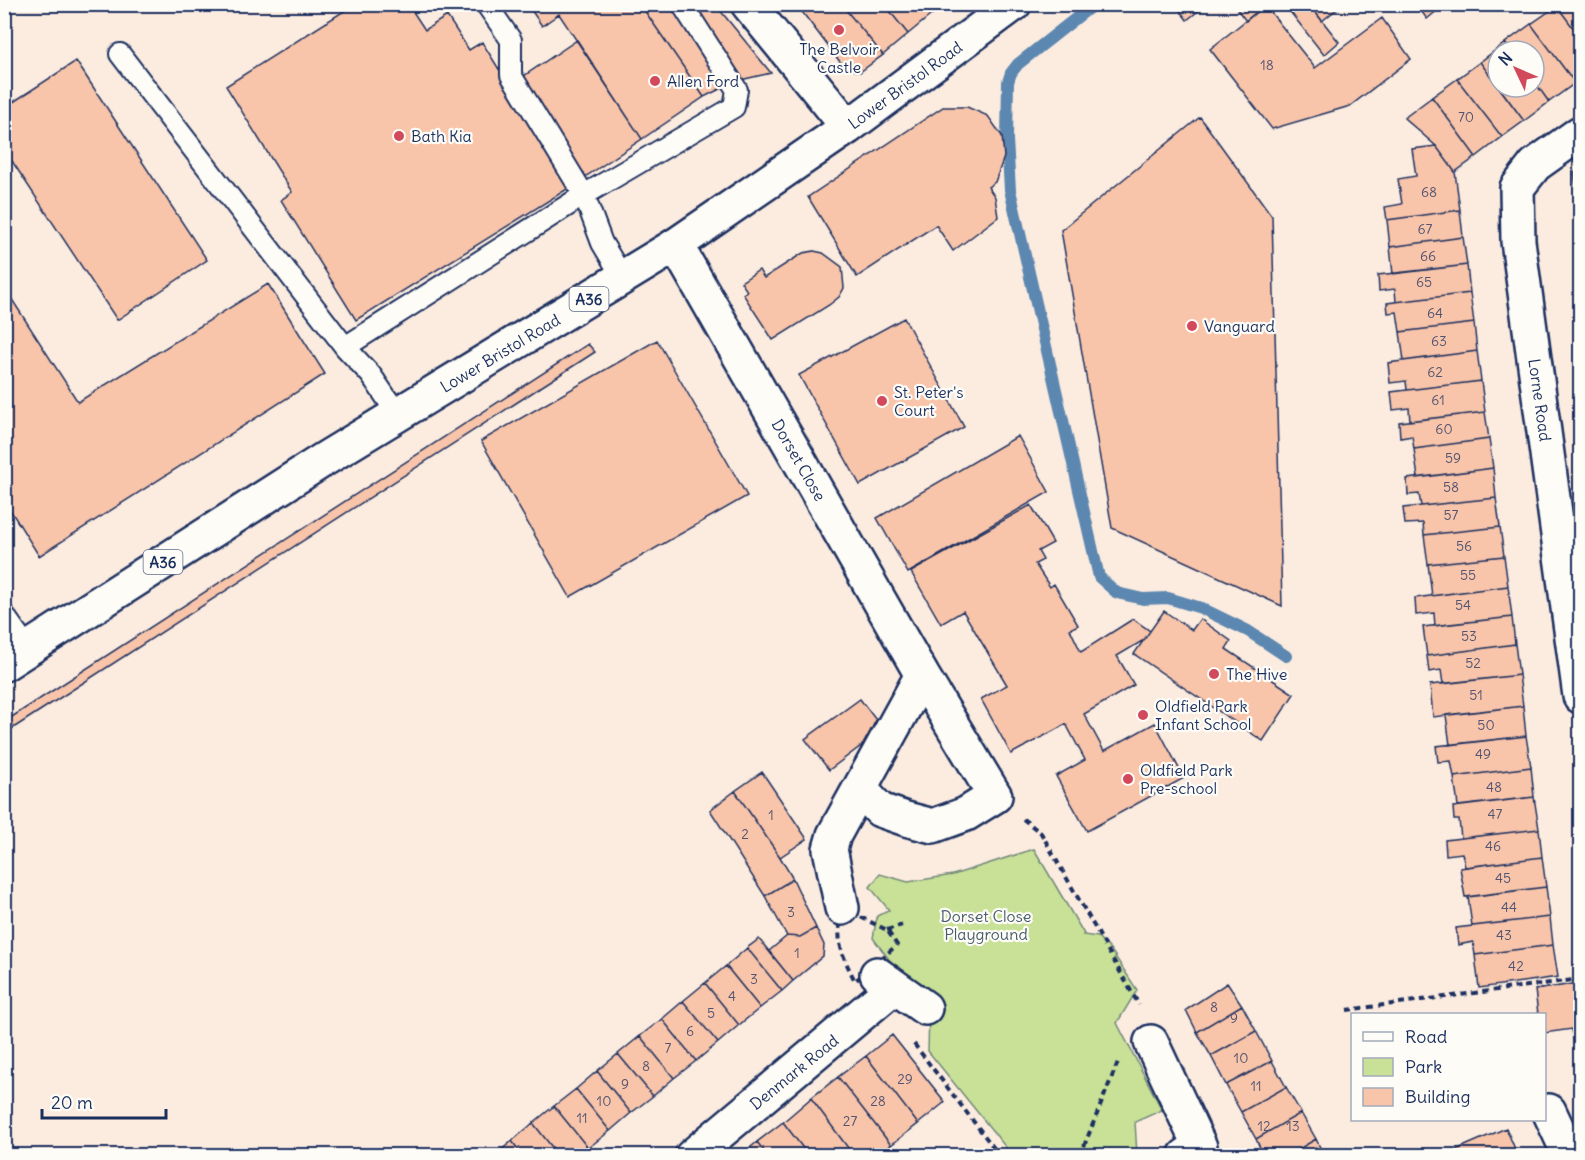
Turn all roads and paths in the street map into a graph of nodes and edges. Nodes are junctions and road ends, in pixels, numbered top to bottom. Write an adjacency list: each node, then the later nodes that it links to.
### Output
1 (486, 4): 8 (lane)
2 (682, 4): 8 (lane)
3 (748, 4): 6 (main road)
4 (1014, 4): 6 (main road, Lower Bristol Road / A36)
5 (120, 54): 11 (lane)
6 (848, 127): 9 (main road, Lower Bristol Road / A36)
7 (1581, 133): 16 (main road, Lorne Road)
8 (584, 195): 10 (lane); 11 (lane)
9 (676, 246): 10 (main road, Lower Bristol Road / A36); 15 (main road, Dorset Close)
10 (623, 278): 12 (main road, Lower Bristol Road / A36)
11 (345, 347): 12 (lane)
12 (398, 415): 14 (main road, Lower Bristol Road / A36)
13 (4, 615): 14 (lane)
14 (16, 657)
15 (922, 675): 17 (main road); 18 (main road, Dorset Close)
16 (1581, 696)
17 (860, 789): 18 (main road); 19 (main road)
18 (995, 796): 26 (path)
19 (842, 908)
20 (902, 925): 21 (path)
21 (887, 930)
22 (1581, 979): 24 (path)
23 (925, 1008): 28 (main road, Denmark Road)
24 (1347, 1010)
25 (913, 1043): 29 (path)
26 (1136, 1047): 30 (path); 31 (main road)
27 (1549, 1111): 32 (main road)
28 (692, 1155)
29 (1000, 1155)
30 (1080, 1155)
31 (1185, 1155)
32 (1570, 1155)

